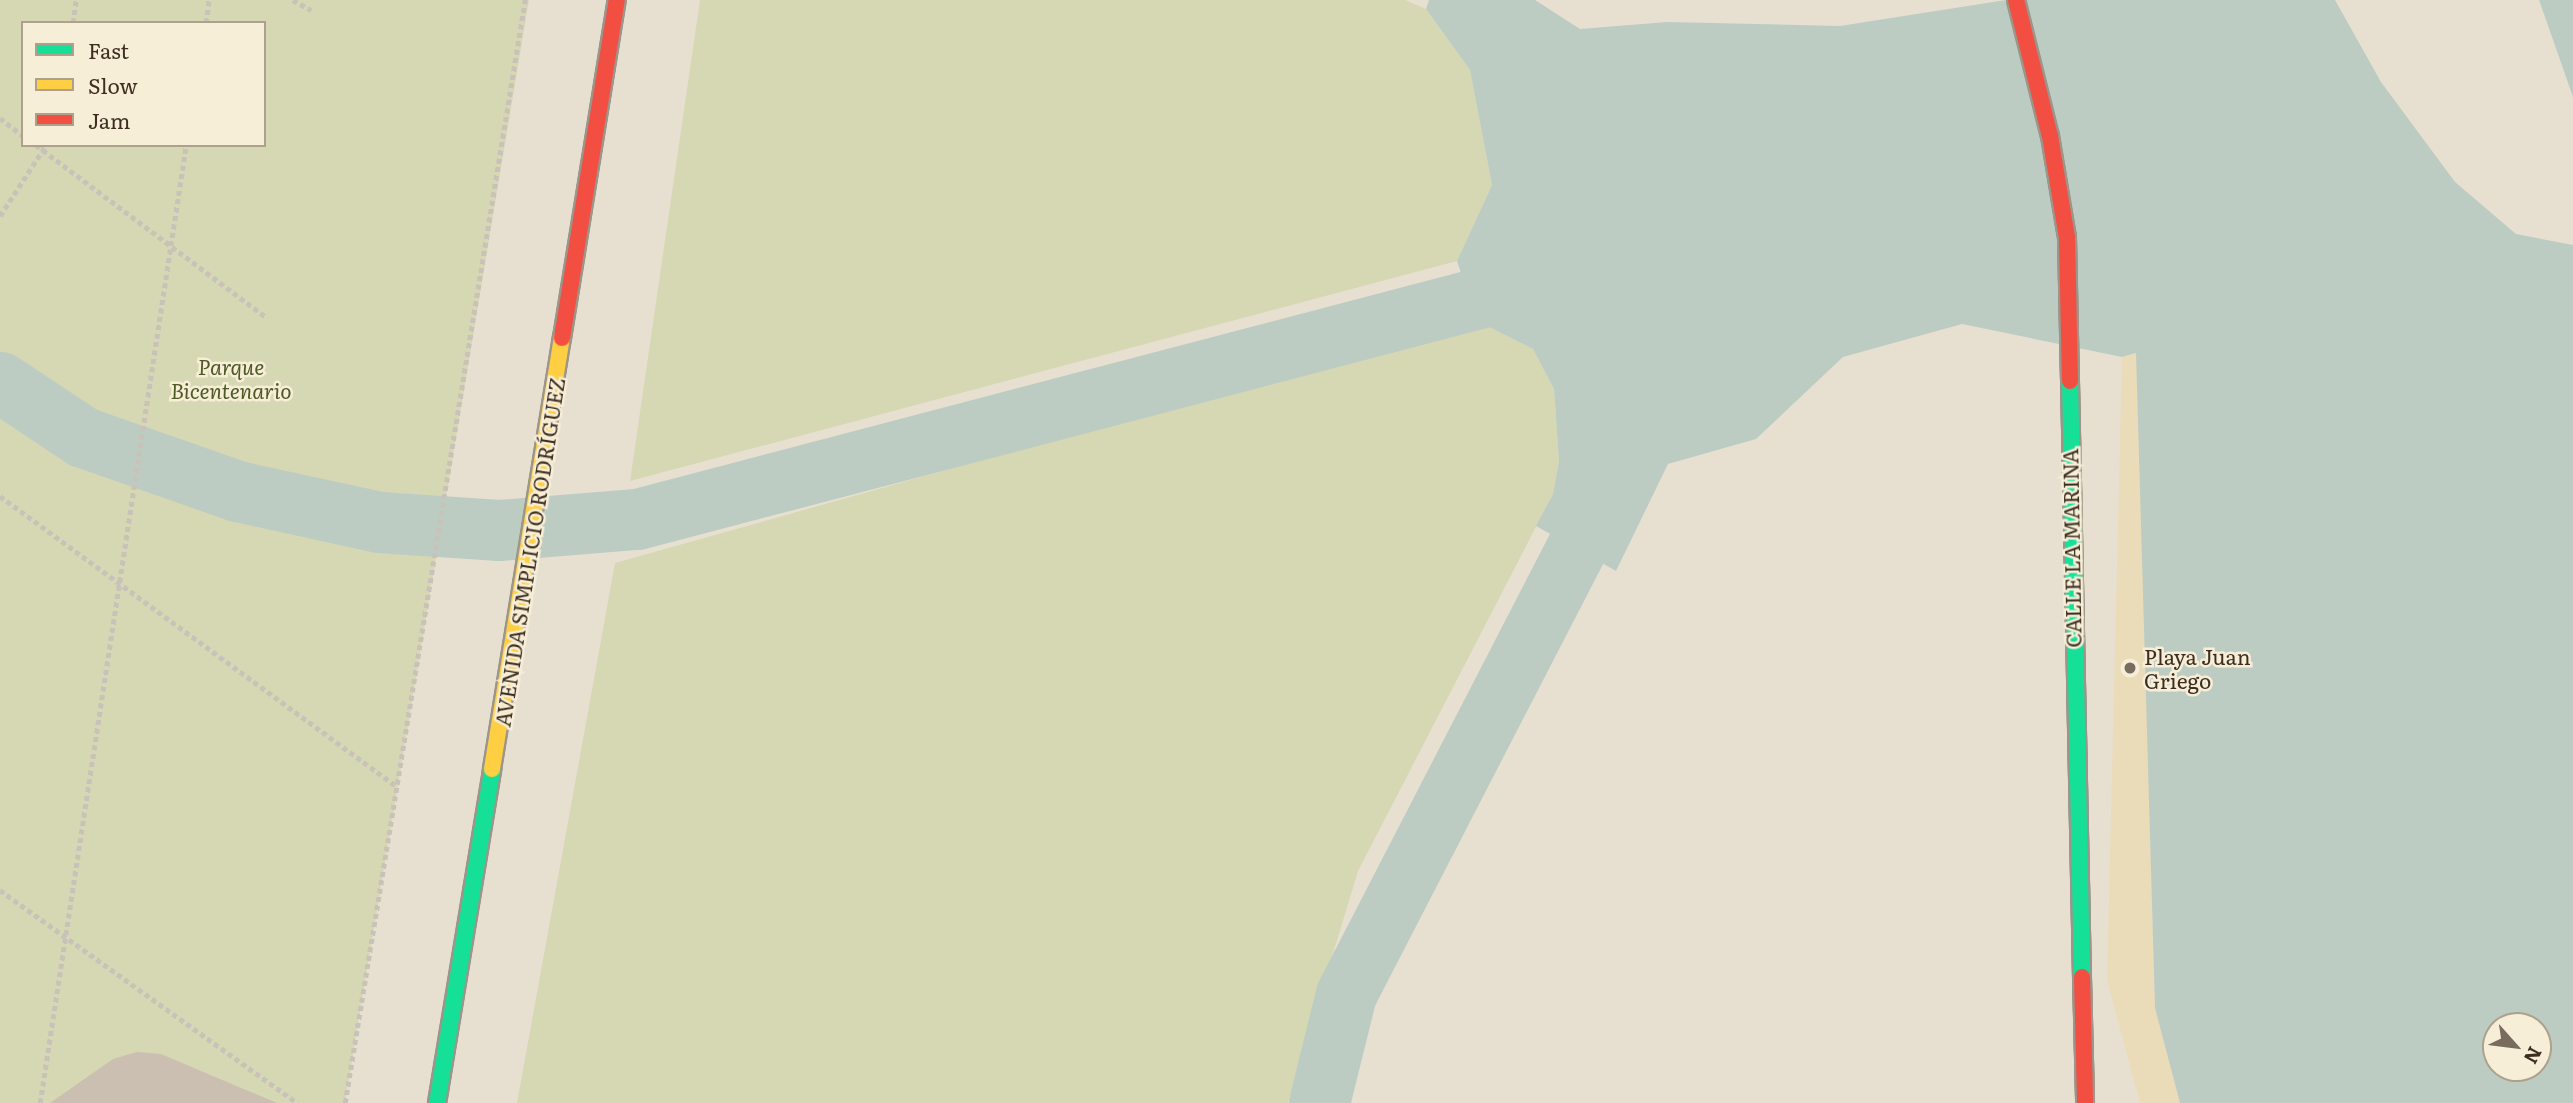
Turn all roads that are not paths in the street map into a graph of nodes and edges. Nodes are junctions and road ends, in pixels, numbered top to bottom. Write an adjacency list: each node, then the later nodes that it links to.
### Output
1 (617, 0): 3 (main road, AVENIDA SIMPLICIO RODRÍGUEZ)
2 (2016, 0): 4 (main road, CALLE LA MARINA)
3 (437, 1103)
4 (2085, 1103)

